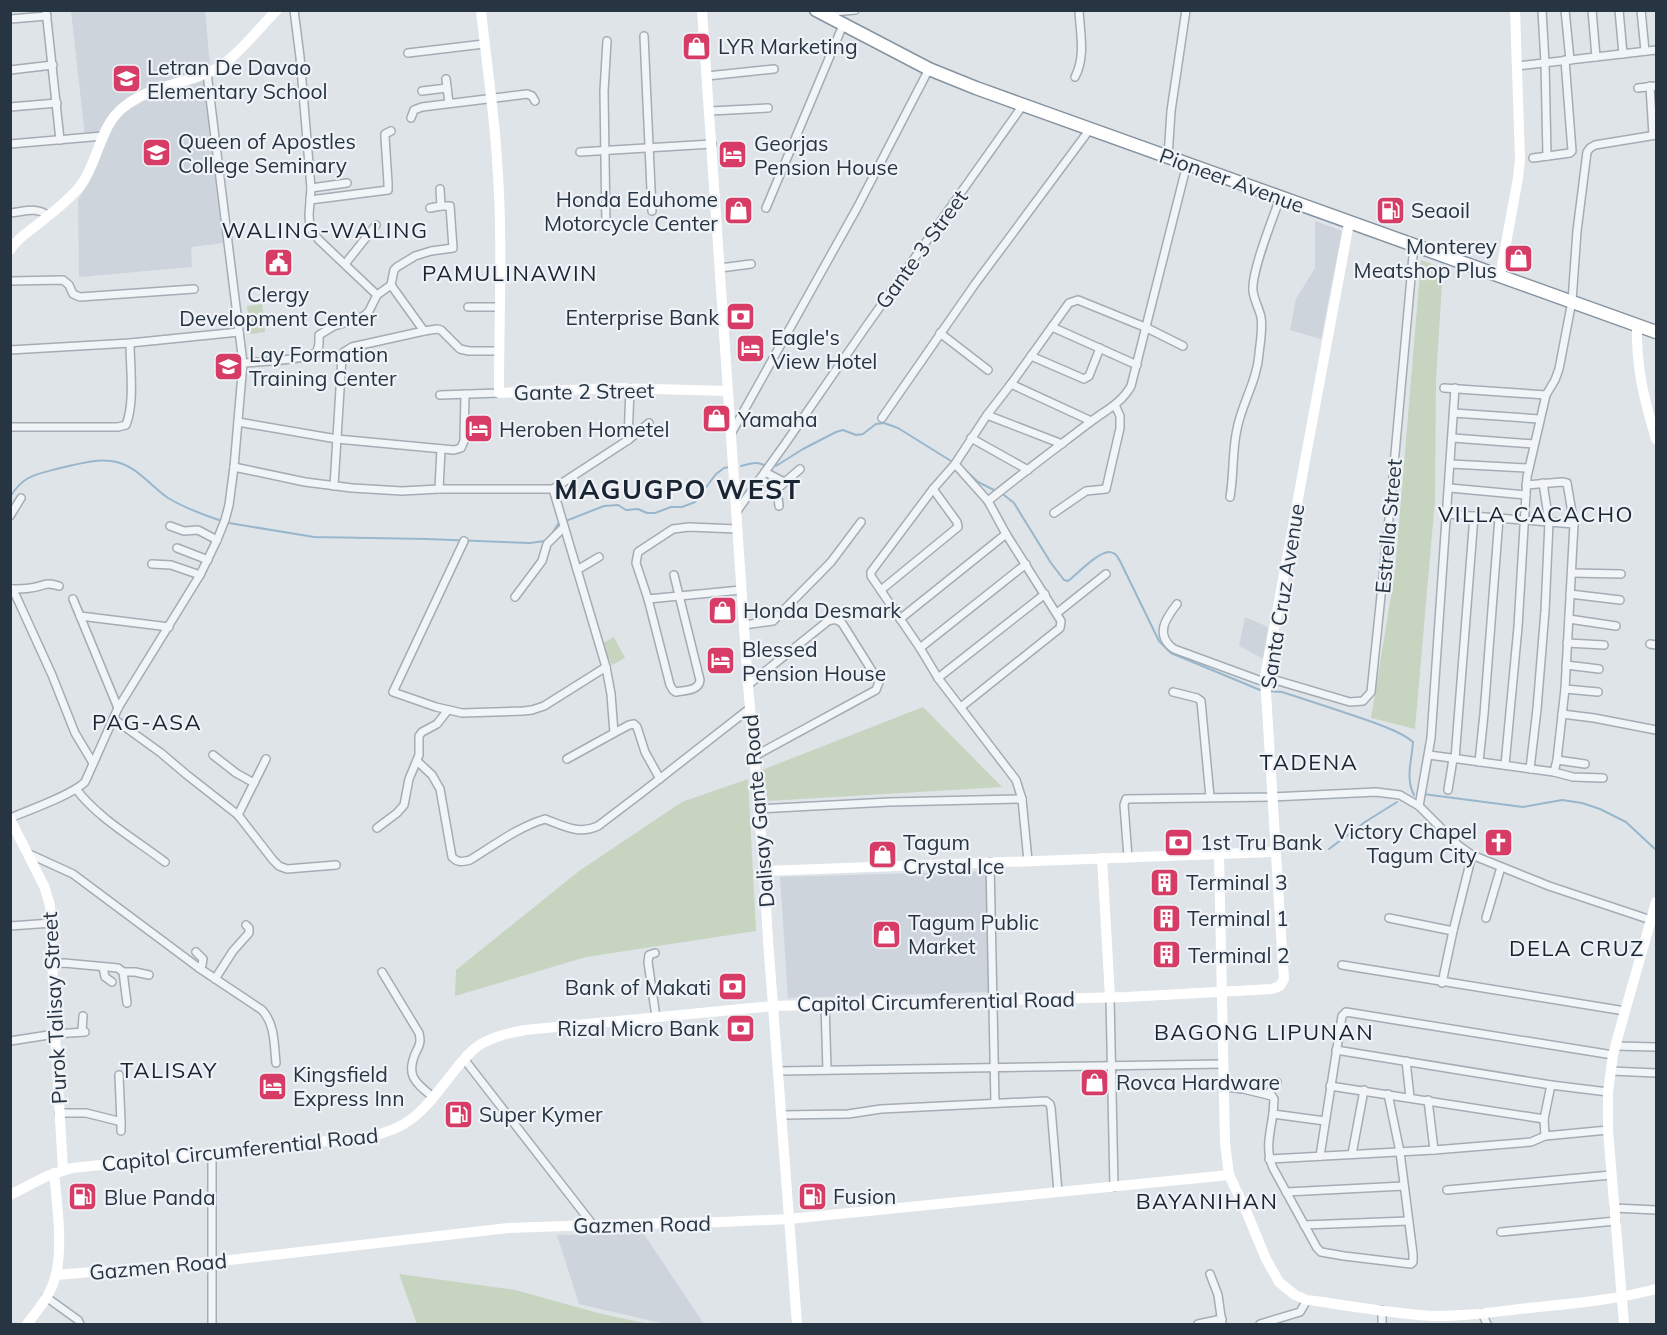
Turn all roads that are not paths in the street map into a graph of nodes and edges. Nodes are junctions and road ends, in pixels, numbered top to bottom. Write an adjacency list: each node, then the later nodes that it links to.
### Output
1 (276, 10): 34 (street)
2 (294, 10): 64 (street)
3 (481, 10): 21 (street)
4 (702, 10): 35 (street, Dalisay Gante Road)
5 (816, 10): 16 (highway, Pioneer Avenue)
6 (855, 10): 16 (street)
7 (1079, 10): 36 (street)
8 (1186, 10): 60 (street)
9 (1515, 10): 30 (street)
10 (1542, 10): 28 (street)
11 (1565, 10): 27 (street)
12 (1592, 10): 26 (street)
13 (1619, 10): 25 (street)
14 (1641, 10): 23 (street)
15 (47, 13): 17 (street); 29 (street)
16 (832, 14): 18 (highway, Pioneer Avenue)
17 (10, 19)
18 (843, 25): 32 (highway, Pioneer Avenue); 70 (street)
19 (644, 36): 56 (street)
20 (607, 41): 57 (street)
21 (484, 44): 24 (street); 40 (street)
22 (1656, 50): 23 (street)
23 (1645, 51): 25 (street)
24 (408, 53)
25 (1623, 54): 26 (street)
26 (1596, 57): 27 (street)
27 (1568, 60): 28 (street); 59 (street)
28 (1545, 63): 30 (street); 59 (street)
29 (53, 65): 33 (street); 42 (street)
30 (1517, 66): 82 (street)
31 (774, 69): 35 (street)
32 (929, 69): 44 (highway, Pioneer Avenue); 124 (street)
33 (10, 70)
34 (207, 73): 52 (street); 94 (street)
35 (707, 76): 47 (street, Dalisay Gante Road)
36 (1075, 77)
37 (1653, 86): 38 (street); 51 (street)
38 (1638, 88)
39 (422, 91): 43 (street)
40 (492, 97): 41 (street); 43 (street); 89 (street)
41 (535, 101)
42 (57, 103): 45 (street); 53 (street)
43 (449, 103): 48 (street)
44 (1023, 105): 49 (highway, Pioneer Avenue); 139 (street, Gante 3 Street)
45 (10, 106)
46 (768, 108): 47 (street)
47 (710, 111): 55 (street, Dalisay Gante Road)
48 (411, 118)
49 (1090, 129): 60 (highway, Pioneer Avenue); 96 (street)
50 (392, 131): 67 (street)
51 (1655, 135): 87 (street)
52 (103, 136): 53 (street); 73 (street)
53 (60, 140): 54 (street)
54 (10, 144)
55 (712, 144): 56 (street); 81 (street, Dalisay Gante Road)
56 (650, 147): 57 (street); 71 (street)
57 (605, 151): 58 (street); 76 (street)
58 (580, 152)
59 (1548, 156): 61 (street)
60 (1168, 157): 62 (highway, Pioneer Avenue)
61 (1533, 158)
62 (1187, 164): 66 (highway, Pioneer Avenue); 92 (street)
63 (347, 183): 64 (street)
64 (311, 188): 67 (street)
65 (440, 189): 68 (street)
66 (1280, 198): 74 (highway, Pioneer Avenue); 151 (street)
67 (310, 200): 79 (street)
68 (441, 206): 69 (street); 84 (street)
69 (430, 208)
70 (766, 208)
71 (652, 211)
72 (10, 213): 73 (street)
73 (48, 216): 78 (street)
74 (1349, 222): 77 (highway, Pioneer Avenue); 208 (street, Santa Cruz Avenue)
75 (376, 225): 79 (street)
76 (606, 226)
77 (1414, 245): 82 (highway, Pioneer Avenue); 208 (street, Estrella Street)
78 (10, 250)
79 (345, 264): 86 (street)
80 (751, 264): 81 (street)
81 (720, 268): 110 (street, Dalisay Gante Road)
82 (1500, 276): 87 (highway, Pioneer Avenue)
83 (10, 281): 85 (street)
84 (391, 285): 86 (street); 93 (street)
85 (194, 289)
86 (377, 295): 103 (street)
87 (1572, 301): 90 (highway, Pioneer Avenue); 114 (street)
88 (468, 307): 89 (street)
89 (499, 307): 101 (street)
90 (1637, 325): 95 (highway, Pioneer Avenue); 128 (street)
91 (1052, 327): 92 (street); 99 (street); 102 (street)
92 (1146, 328): 98 (street); 104 (street)
93 (424, 331): 101 (street); 127 (street)
94 (239, 332): 97 (street); 103 (street)
95 (1656, 332)
96 (940, 333): 105 (street); 118 (street)
97 (130, 343): 100 (street); 123 (street)
98 (1183, 346)
99 (1101, 348): 102 (street); 104 (street)
100 (10, 350)
101 (499, 351): 111 (street)
102 (1032, 356): 106 (street)
103 (243, 363): 121 (street)
104 (1137, 365): 115 (street)
105 (988, 370)
106 (1011, 384): 117 (street); 120 (street)
107 (630, 388): 110 (street, Gante 2 Street); 111 (street, Gante 2 Street); 129 (street)
108 (1444, 388): 109 (street)
109 (1455, 388): 114 (street); 116 (street)
110 (728, 391): 124 (street, Dalisay Gante Road)
111 (499, 393): 113 (street, Gante 2 Street)
112 (440, 394): 113 (street, Gante 2 Street)
113 (465, 394): 132 (street)
114 (1546, 395): 119 (street)
115 (1115, 405): 120 (street); 156 (street)
116 (1454, 413): 119 (street); 126 (street)
117 (987, 415): 125 (street); 130 (street)
118 (882, 418)
119 (1539, 419): 131 (street)
120 (1091, 421): 130 (street)
121 (238, 422): 127 (street); 135 (street)
122 (649, 423): 129 (street)
123 (10, 427)
124 (732, 432): 155 (street, Dalisay Gante Road)
125 (971, 438): 133 (street); 138 (street)
126 (1453, 438): 131 (street); 134 (street)
127 (337, 439): 132 (street); 144 (street)
128 (1656, 439)
129 (628, 440): 147 (street)
130 (1062, 444): 138 (street)
131 (1534, 444): 136 (street)
132 (441, 449): 146 (street)
133 (956, 464): 149 (street); 153 (street)
134 (1451, 464): 136 (street); 145 (street)
135 (234, 467): 144 (street); 169 (street)
136 (1528, 468): 143 (street)
137 (801, 469): 141 (street)
138 (1028, 470): 153 (street)
139 (765, 472): 140 (street, Gante 3 Street); 141 (street)
140 (760, 479): 148 (street); 155 (street, Gante 3 Street)
141 (784, 482): 148 (street)
142 (1543, 483): 143 (street); 163 (street); 164 (street)
143 (1526, 485): 150 (street)
144 (334, 486): 146 (street)
145 (1449, 488): 150 (street); 157 (street)
146 (439, 489): 147 (street)
147 (553, 489): 166 (street)
148 (777, 489): 154 (street)
149 (933, 489): 185 (street); 185 (street)
150 (1526, 495): 161 (street)
151 (1230, 497)
152 (21, 498): 158 (street)
153 (988, 501): 168 (street)
154 (779, 506)
155 (736, 511): 167 (street, Dalisay Gante Road)
156 (1054, 513)
157 (1447, 514): 159 (street); 222 (street)
158 (10, 516)
159 (1474, 516): 160 (street); 226 (street)
160 (1499, 518): 161 (street); 229 (street)
161 (1525, 520): 163 (street); 232 (street)
162 (861, 522): 198 (street)
163 (1549, 522): 164 (street); 233 (street)
164 (1574, 524): 177 (street)
165 (170, 526): 169 (street)
166 (564, 527): 176 (street); 189 (street)
167 (737, 529): 184 (street, Dalisay Gante Road); 191 (street)
168 (1006, 534): 175 (street); 196 (street)
169 (217, 540): 173 (street)
170 (465, 541): 216 (street)
171 (177, 548): 173 (street)
172 (599, 557): 176 (street)
173 (207, 560): 181 (street)
174 (152, 564): 181 (street)
175 (1026, 564): 186 (street); 203 (street)
176 (578, 570): 205 (street)
177 (1572, 573): 179 (street); 187 (street)
178 (1106, 574): 194 (street)
179 (1621, 574)
180 (674, 575): 188 (street)
181 (200, 576): 200 (street)
182 (59, 586): 183 (street)
183 (11, 589): 230 (street)
184 (741, 590): 188 (street); 198 (street, Dalisay Gante Road)
185 (881, 590): 196 (street)
186 (1046, 594): 194 (street); 207 (street)
187 (1570, 594): 192 (street); 197 (street)
188 (679, 595): 191 (street); 191 (street)
189 (515, 597)
190 (73, 599): 195 (street)
191 (648, 599)
192 (1620, 600)
193 (1178, 604): 208 (street, Estrella Street)
194 (1057, 613): 213 (street)
195 (80, 616): 200 (street); 214 (street)
196 (900, 619): 203 (street)
197 (1569, 619): 199 (street); 201 (street)
198 (744, 625): 209 (street, Dalisay Gante Road)
199 (1616, 626)
200 (169, 627): 214 (street)
201 (1567, 643): 202 (street); 204 (street)
202 (1604, 645)
203 (920, 648): 207 (street)
204 (1566, 665): 206 (street); 210 (street)
205 (606, 667): 216 (street); 220 (street)
206 (1599, 669)
207 (938, 678): 213 (street)
208 (1264, 679): 241 (street, Santa Cruz Avenue)
209 (748, 685): 215 (street, Dalisay Gante Road); 223 (street)
210 (1565, 689): 212 (street); 217 (street)
211 (1173, 692): 240 (street)
212 (1598, 692)
213 (961, 707): 242 (street)
214 (118, 708): 218 (street)
215 (750, 709): 223 (street, Dalisay Gante Road); 236 (street)
216 (448, 710): 228 (street)
217 (1562, 714): 219 (street); 227 (street)
218 (114, 719): 230 (street); 245 (street)
219 (1656, 730)
220 (614, 733): 225 (street); 236 (street)
221 (213, 755): 237 (street)
222 (1429, 755): 226 (street); 243 (street)
223 (753, 757): 244 (street, Dalisay Gante Road)
224 (266, 759): 237 (street)
225 (567, 759)
226 (1454, 759): 229 (street); 239 (street)
227 (1557, 760): 231 (street); 234 (street)
228 (417, 761): 236 (street); 247 (street)
229 (1479, 762): 232 (street)
230 (93, 763): 238 (street)
231 (1585, 764)
232 (1505, 765): 233 (street)
233 (1530, 769): 234 (street)
234 (1554, 772): 235 (street)
235 (1603, 778)
236 (660, 779)
237 (254, 783): 245 (street)
238 (76, 789): 246 (street); 255 (street)
239 (1448, 790)
240 (1210, 797): 241 (street); 252 (street)
241 (1272, 797): 243 (street); 248 (street, Santa Cruz Avenue)
242 (1022, 799): 244 (street); 254 (street)
243 (1419, 806): 251 (street)
244 (759, 809): 259 (street, Dalisay Gante Road)
245 (238, 815): 257 (street)
246 (10, 819): 249 (street, Purok Talisay Street)
247 (377, 828)
248 (1275, 852): 250 (street); 280 (street, Santa Cruz Avenue)
249 (27, 853): 264 (street, Purok Talisay Street); 273 (street)
250 (1219, 854): 252 (street); 280 (street)
251 (1472, 855): 258 (street); 267 (street)
252 (1128, 857): 253 (street)
253 (1102, 858): 254 (street); 281 (street)
254 (1029, 861): 256 (street)
255 (165, 862)
256 (990, 862): 259 (street); 282 (street)
257 (336, 865)
258 (1501, 867): 262 (street); 263 (street)
259 (764, 871): 285 (street, Dalisay Gante Road)
260 (1656, 902): 263 (street)
261 (1389, 918): 267 (street)
262 (1486, 918)
263 (1651, 920): 286 (street)
264 (52, 923): 266 (street); 270 (street, Purok Talisay Street)
265 (246, 925): 277 (street)
266 (10, 926)
267 (1453, 931): 279 (street)
268 (196, 952): 273 (street)
269 (655, 953): 288 (street)
270 (53, 964): 272 (street); 289 (street, Purok Talisay Street)
271 (1342, 966): 279 (street)
272 (103, 967): 274 (street); 278 (street)
273 (199, 968): 277 (street)
274 (123, 972): 276 (street); 283 (street)
275 (382, 972): 313 (street)
276 (149, 975)
277 (215, 979): 296 (street)
278 (112, 982)
279 (1442, 983): 286 (street)
280 (1223, 992): 281 (street, Capitol Circumferential Road); 297 (street)
281 (1110, 997): 282 (street, Capitol Circumferential Road); 298 (street)
282 (994, 1000): 284 (street, Capitol Circumferential Road); 299 (street)
283 (127, 1003)
284 (825, 1004): 285 (street, Capitol Circumferential Road); 300 (street)
285 (773, 1005): 288 (street, Capitol Circumferential Road); 301 (street, Dalisay Gante Road)
286 (1625, 1011): 293 (street)
287 (82, 1016): 289 (street)
288 (656, 1017): 294 (street, Capitol Circumferential Road)
289 (54, 1034): 290 (street); 317 (street, Purok Talisay Street)
290 (10, 1041)
291 (1656, 1047): 293 (street)
292 (1336, 1050): 293 (street); 295 (street); 307 (street)
293 (1615, 1050): 302 (street)
294 (464, 1059): 313 (street, Capitol Circumferential Road); 346 (street)
295 (1406, 1061): 306 (street); 314 (street)
296 (276, 1063)
297 (1223, 1064): 298 (street); 308 (street)
298 (1111, 1066): 299 (street); 336 (street)
299 (994, 1068): 300 (street); 316 (street)
300 (827, 1070): 301 (street)
301 (779, 1071): 319 (street, Dalisay Gante Road)
302 (1611, 1071): 303 (street); 310 (street)
303 (1656, 1072)
304 (119, 1075): 322 (street)
305 (1277, 1082): 312 (street)
306 (1551, 1084): 310 (street); 320 (street)
307 (1330, 1086): 309 (street); 321 (street)
308 (1224, 1087): 312 (street); 333 (street)
309 (1364, 1090): 311 (street); 329 (street)
310 (1608, 1092): 323 (street)
311 (1388, 1094): 314 (street); 327 (street)
312 (1268, 1095): 318 (street)
313 (434, 1097): 328 (street, Capitol Circumferential Road)
314 (1410, 1097): 315 (street)
315 (1428, 1100): 320 (street); 326 (street)
316 (995, 1103): 319 (street); 338 (street)
317 (59, 1113): 322 (street); 332 (street, Purok Talisay Street)
318 (1273, 1114): 321 (street); 331 (street)
319 (782, 1115): 343 (street, Dalisay Gante Road)
320 (1544, 1119): 325 (street)
321 (1325, 1121): 330 (street)
322 (121, 1122): 324 (street)
323 (1608, 1130): 325 (street); 334 (street)
324 (121, 1131)
325 (1545, 1137): 326 (street)
326 (1434, 1150): 327 (street)
327 (1400, 1152): 329 (street); 335 (street)
328 (212, 1153): 332 (street, Capitol Circumferential Road); 349 (street)
329 (1352, 1154): 330 (street)
330 (1320, 1156): 331 (street)
331 (1269, 1159): 339 (street)
332 (58, 1172): 340 (street, Capitol Circumferential Road); 351 (street, Purok Talisay Street)
333 (1229, 1175): 336 (street, Gazmen Road); 355 (street)
334 (1611, 1175): 337 (street); 341 (street)
335 (1404, 1186): 339 (street); 344 (street)
336 (1114, 1187): 338 (street, Gazmen Road)
337 (1447, 1190)
338 (1058, 1192): 343 (street, Gazmen Road)
339 (1286, 1192): 347 (street)
340 (10, 1195)
341 (1614, 1208): 342 (street); 345 (street)
342 (1656, 1210)
343 (789, 1219): 346 (street, Gazmen Road); 363 (street, Dalisay Gante Road)
344 (1408, 1221): 347 (street); 347 (street)
345 (1616, 1221): 348 (street); 354 (street)
346 (593, 1225): 349 (street, Gazmen Road)
347 (1304, 1225)
348 (1501, 1232)
349 (212, 1262): 351 (street, Gazmen Road); 362 (street)
350 (1210, 1274): 359 (street)
351 (56, 1275): 353 (street)
352 (1656, 1289): 354 (street)
353 (46, 1297): 360 (street); 361 (street)
354 (1623, 1298): 357 (street); 369 (street)
355 (1307, 1299): 356 (street); 358 (street)
356 (1382, 1310): 357 (street); 367 (street)
357 (1482, 1313): 368 (street)
358 (1288, 1316): 365 (street); 366 (street)
359 (1222, 1322): 364 (street)
360 (27, 1324)
361 (80, 1324)
362 (212, 1324)
363 (797, 1324)
364 (1198, 1324)
365 (1260, 1324)
366 (1292, 1324)
367 (1382, 1324)
368 (1486, 1324)
369 (1624, 1324)

